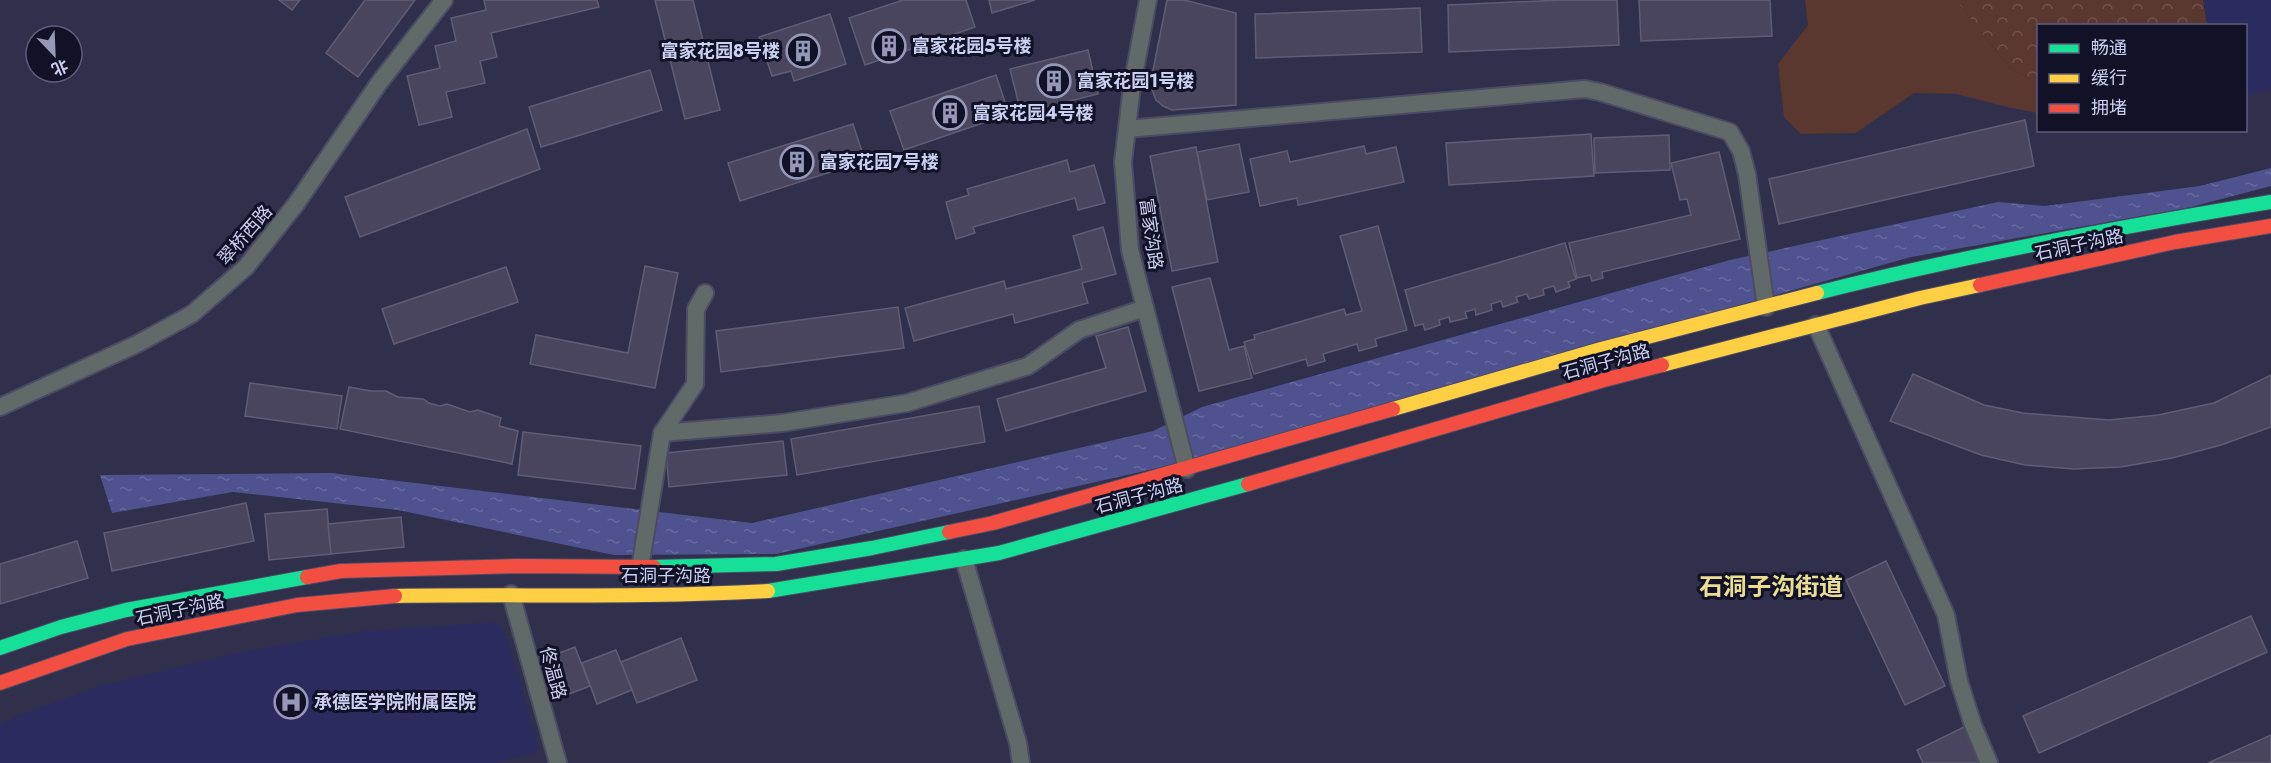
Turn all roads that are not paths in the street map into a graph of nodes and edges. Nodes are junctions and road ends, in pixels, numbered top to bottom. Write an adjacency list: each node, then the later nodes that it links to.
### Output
1 (444, 0): 10 (street, 翠桥西路)
2 (1149, 0): 3 (street, 富家沟路)
3 (1127, 129): 7 (street); 8 (street, 富家沟路)
4 (2271, 202): 7 (main road, 石洞子沟路)
5 (2271, 226): 9 (main road, 石洞子沟路)
6 (705, 293): 11 (street)
7 (1765, 304): 12 (main road, 石洞子沟路)
8 (1145, 308): 11 (street); 12 (street, 富家沟路)
9 (1816, 325): 13 (main road, 石洞子沟路); 20 (street)
10 (0, 408)
11 (662, 433): 14 (street)
12 (1186, 465): 14 (main road, 石洞子沟路)
13 (964, 559): 15 (main road, 石洞子沟路); 19 (street)
14 (641, 562): 16 (main road, 石洞子沟路)
15 (511, 594): 17 (main road, 石洞子沟路); 18 (street, 佟温路)
16 (0, 648)
17 (0, 683)
18 (558, 763)
19 (1021, 763)
20 (1989, 763)

